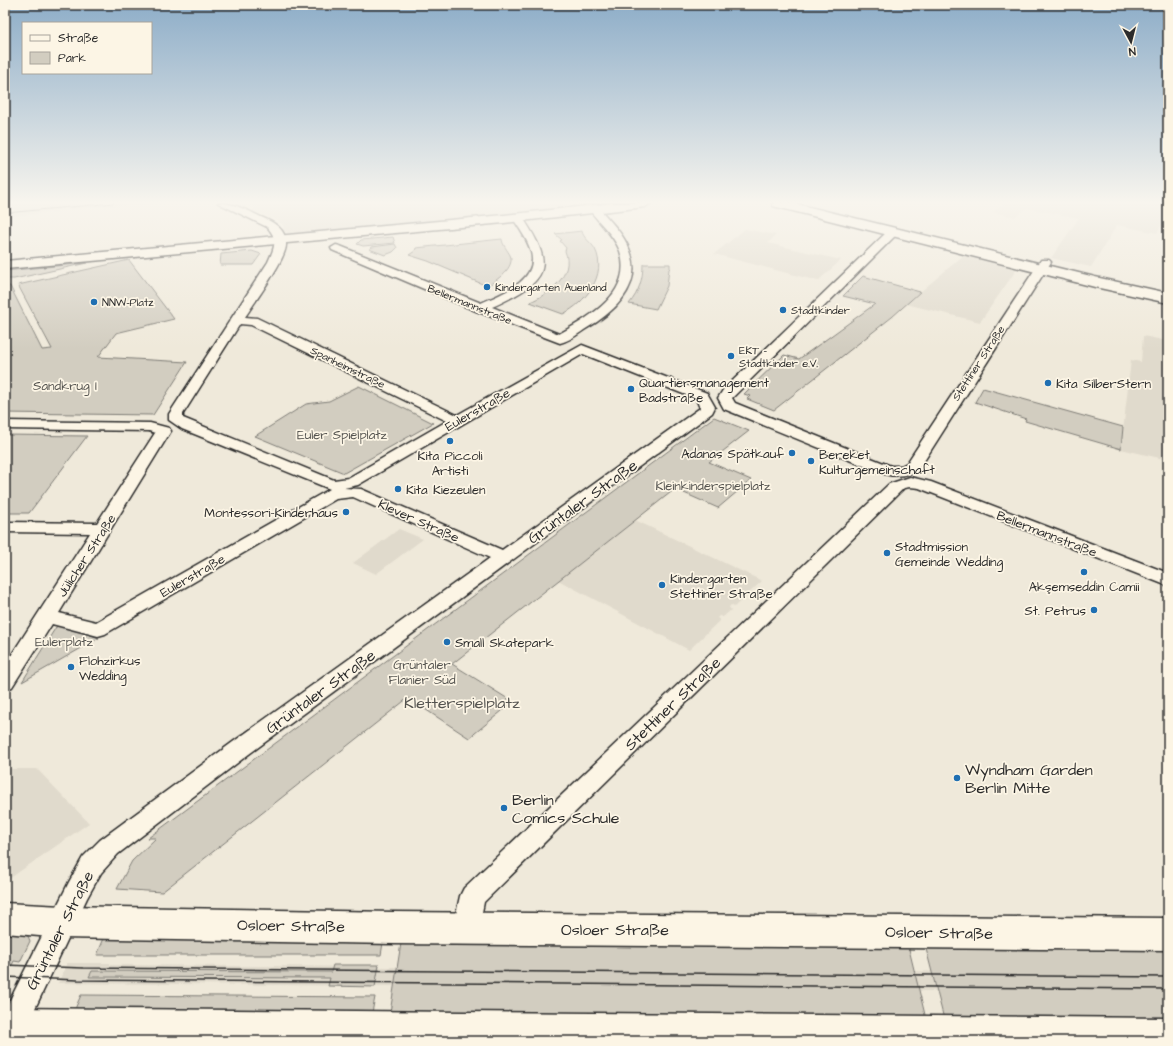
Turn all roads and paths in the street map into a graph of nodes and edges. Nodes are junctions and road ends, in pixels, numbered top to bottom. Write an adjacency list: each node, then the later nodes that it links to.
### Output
1 (140, 252): 9 (street)
2 (279, 252): 14 (street)
3 (345, 252): 13 (street, Bellermannstraße)
4 (536, 252): 13 (street)
5 (625, 252): 13 (street, Bellermannstraße)
6 (874, 252): 18 (street)
7 (982, 252): 10 (main road)
8 (989, 252): 10 (main road)
9 (5, 265)
10 (1042, 265): 11 (main road); 12 (main road); 18 (street, Stettiner Straße)
11 (1168, 289)
12 (1168, 298)
13 (480, 308)
14 (236, 320): 16 (street, Spanheimstraße); 16 (street, Eulerstraße)
15 (582, 348): 16 (street, Eulerstraße); 22 (street, Grüntaler Straße)
16 (458, 421)
17 (5, 425): 21 (street, Jülicher Straße)
18 (891, 478): 23 (street, Bellermannstraße); 29 (street, Stettiner Straße)
19 (332, 494): 22 (street, Klever Straße); 24 (street, Eulerstraße)
20 (5, 527): 21 (street)
21 (104, 528): 24 (street, Jülicher Straße)
22 (504, 558): 28 (street, Grüntaler Straße)
23 (1168, 580)
24 (46, 616): 25 (street, Jülicher Straße)
25 (11, 663): 26 (street, Jülicher Straße)
26 (5, 682)
27 (5, 918): 28 (main road, Osloer Straße)
28 (62, 922): 29 (main road, Osloer Straße); 31 (street, Grüntaler Straße)
29 (466, 928): 30 (main road, Osloer Straße)
30 (1168, 934)
31 (7, 1029): 32 (main road)
32 (315, 1035): 34 (main road)
33 (1168, 1036): 34 (main road)
34 (863, 1037)

